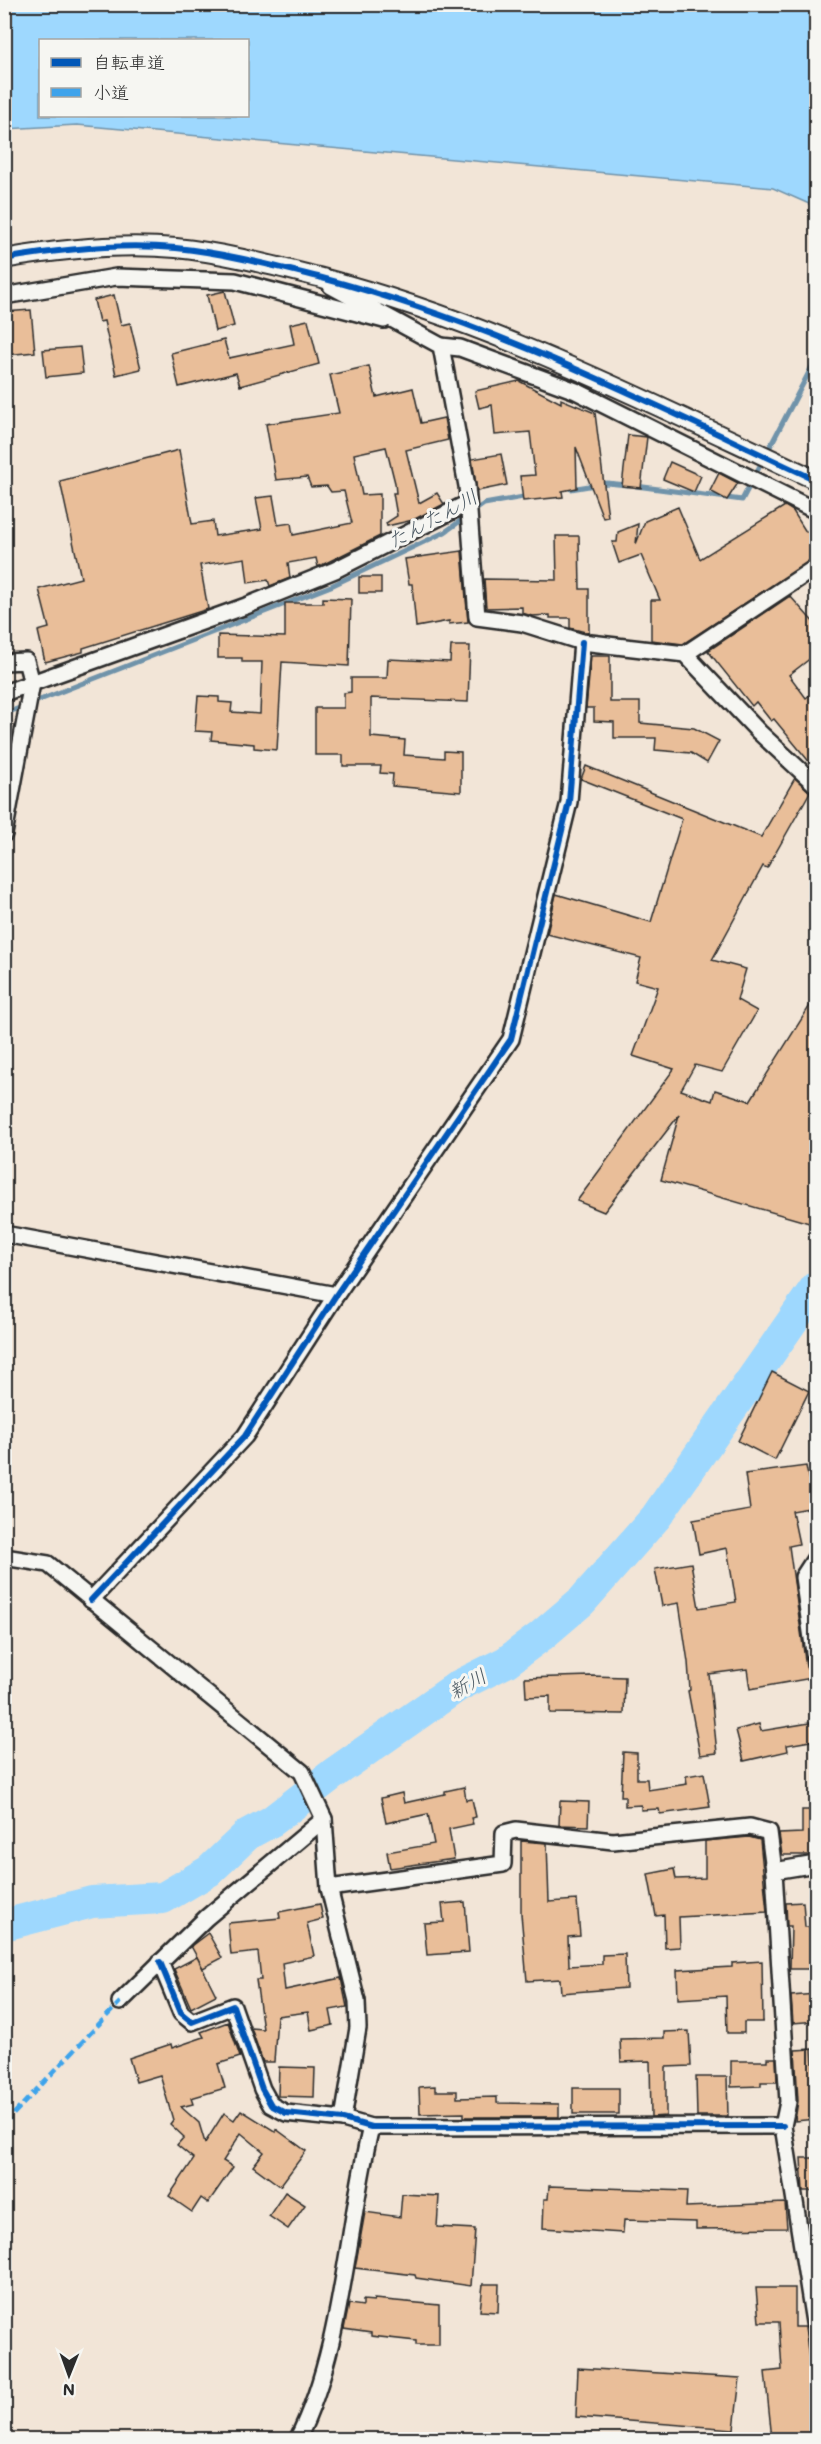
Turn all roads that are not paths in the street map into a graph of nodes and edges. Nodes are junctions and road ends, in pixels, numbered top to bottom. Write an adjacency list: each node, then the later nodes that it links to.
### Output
1 (4, 258): 2 (street)
2 (311, 275): 4 (street); 6 (street)
3 (4, 296): 4 (street)
4 (407, 326): 5 (street)
5 (441, 346): 7 (street); 8 (street)
6 (816, 480)
7 (468, 503): 10 (street); 13 (street)
8 (816, 511)
9 (816, 567): 11 (street)
10 (582, 642): 11 (street); 18 (street)
11 (685, 654): 15 (street)
12 (4, 662): 13 (street)
13 (32, 683): 14 (street); 16 (street)
14 (4, 693)
15 (816, 785)
16 (4, 834)
17 (4, 1234): 18 (street)
18 (336, 1295): 21 (street)
19 (4, 1557): 21 (street)
20 (816, 1557): 22 (street)
21 (91, 1600): 23 (street)
22 (816, 1666)
23 (324, 1819): 26 (street); 27 (street)
24 (816, 1864): 25 (street)
25 (774, 1871): 26 (street); 30 (street)
26 (329, 1888): 29 (street)
27 (160, 1962): 28 (street); 29 (street)
28 (120, 2002)
29 (344, 2119): 31 (street)
30 (783, 2126): 31 (street); 32 (street)
31 (371, 2127): 33 (street)
32 (816, 2335)
33 (297, 2439)

